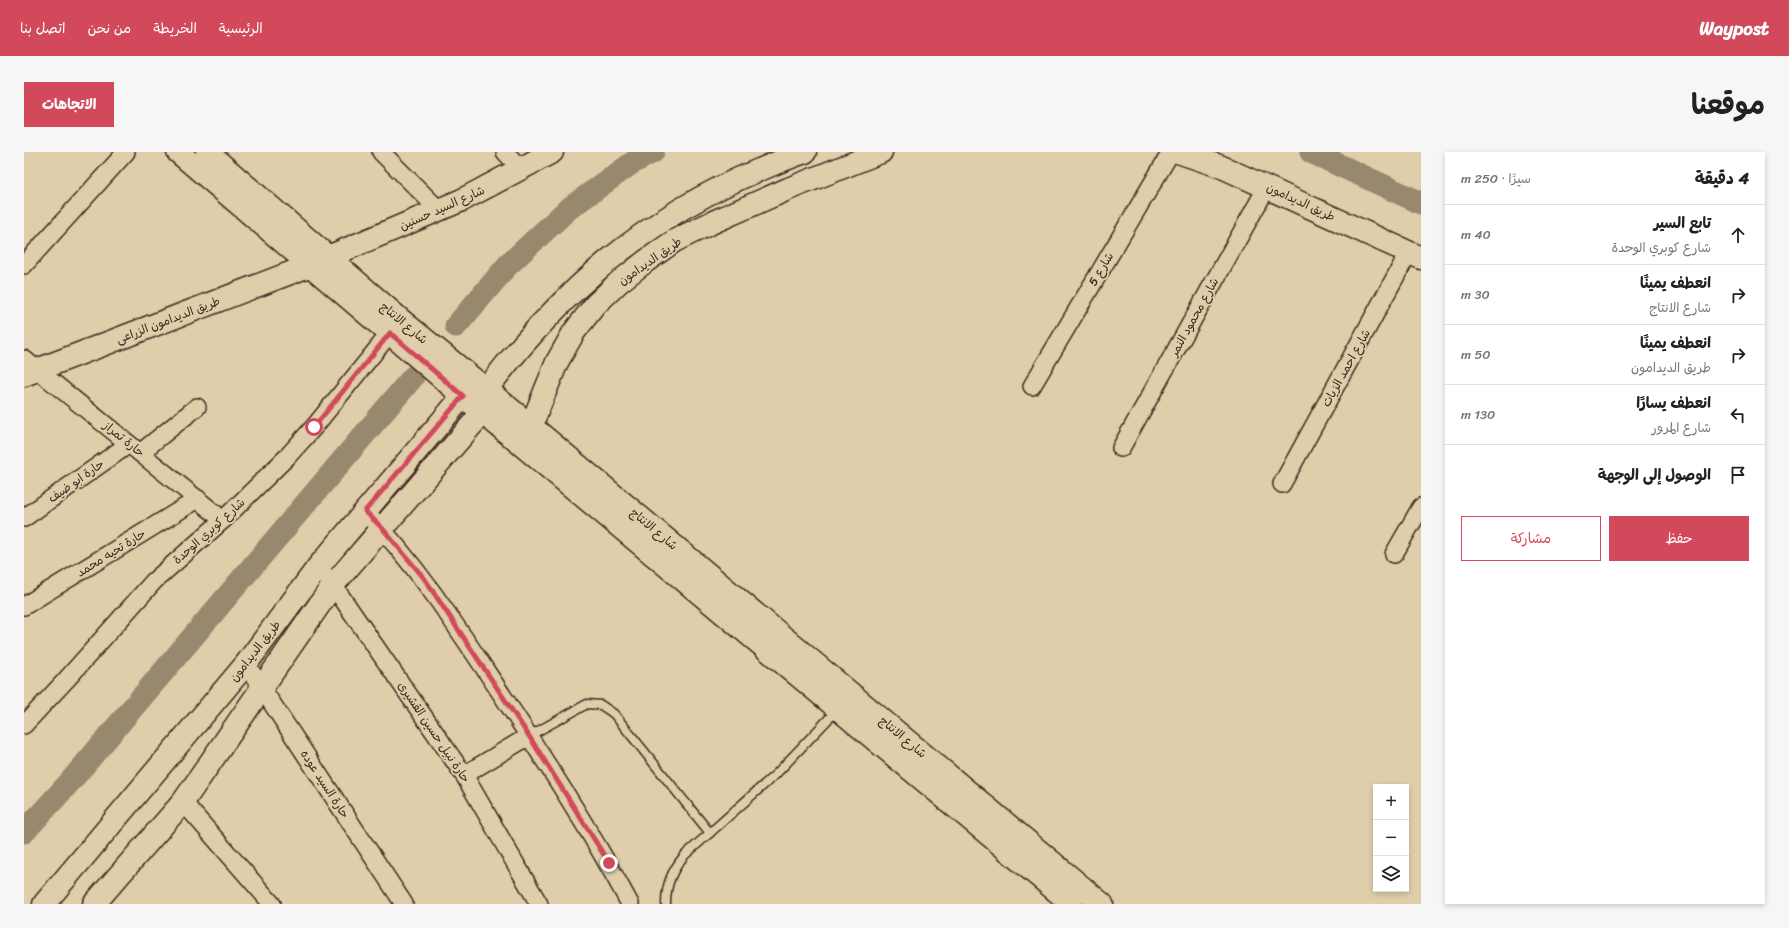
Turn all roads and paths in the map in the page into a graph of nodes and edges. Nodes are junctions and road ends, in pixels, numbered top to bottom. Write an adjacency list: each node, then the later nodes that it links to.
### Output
1 (126, 152): 18 (street)
2 (178, 152): 17 (main road, شارع الانتاج)
3 (207, 152): 17 (main road, شارع الانتاج)
4 (381, 152): 13 (street)
5 (505, 152): 11 (street)
6 (552, 152): 11 (main road, شارع السيد حسنين)
7 (805, 152): 14 (main road, طريق الديدامون)
8 (882, 152): 15 (main road, طريق الديدامون)
9 (1171, 152): 21 (street, شارع 5)
10 (1178, 152): 12 (main road, طريق الديدامون)
11 (522, 170): 13 (main road, شارع السيد حسنين)
12 (1267, 187): 16 (main road, طريق الديدامون); 28 (street, شارع محمود النمر)
13 (439, 210): 17 (main road, شارع السيد حسنين)
14 (659, 222): 15 (main road); 22 (main road, طريق الديدامون)
15 (674, 241): 26 (main road, طريق الديدامون)
16 (1415, 255): 29 (street, شارع احمد الزيات)
17 (319, 261): 19 (main road, شارع الانتاج); 20 (main road, طريق الديدامون الزراعى); 22 (main road, شارع الانتاج)
18 (24, 265)
19 (390, 333): 23 (main road, شارع الانتاج); 34 (street, شارع كوبري الوحدة)
20 (29, 368): 27 (street, حارة تمراز)
21 (1032, 386)
22 (486, 390): 26 (main road, شارع الانتاج)
23 (463, 396): 25 (main road, شارع الانتاج); 32 (main road, طريق الديدامون)
24 (197, 407): 27 (street, حارة ابو ضيف)
25 (482, 412): 35 (main road, طريق الديدامون); 42 (main road, شارع الانتاج)
26 (531, 426): 56 (main road, شارع الانتاج)
27 (135, 448): 30 (street, حارة تمراز); 33 (street, حارة ابو ضيف)
28 (1121, 448)
29 (1282, 484)
30 (198, 499): 34 (street, حارة تمراز); 39 (street, حارة تحيه محمد)
31 (1421, 507): 36 (street)
32 (365, 511): 35 (street); 37 (main road, طريق الديدامون)
33 (24, 518)
34 (223, 520): 43 (street, شارع كوبري الوحدة)
35 (383, 529): 38 (main road, طريق الديدامون); 44 (street)
36 (1394, 554)
37 (318, 567): 38 (street, حارة نبيل حسين القشيرى); 40 (main road, طريق الديدامون)
38 (334, 585): 41 (main road, طريق الديدامون); 45 (street, حارة نبيل حسين القشيرى)
39 (24, 606)
40 (246, 664): 41 (street, حارة السيد عوده); 48 (main road, طريق الديدامون)
41 (262, 689): 46 (main road, طريق الديدامون); 51 (street, حارة السيد عوده)
42 (838, 709): 47 (lane); 55 (main road, شارع الانتاج)
43 (24, 725)
44 (529, 736): 45 (street); 47 (lane); 53 (street)
45 (464, 775): 52 (street, حارة نبيل حسين القشيرى)
46 (183, 802): 49 (main road, طريق الديدامون); 50 (street)
47 (710, 833): 54 (lane)
48 (44, 904)
49 (94, 904)
50 (272, 904)
51 (404, 904)
52 (539, 904)
53 (630, 904)
54 (666, 904)
55 (1072, 904)
56 (1101, 904)

